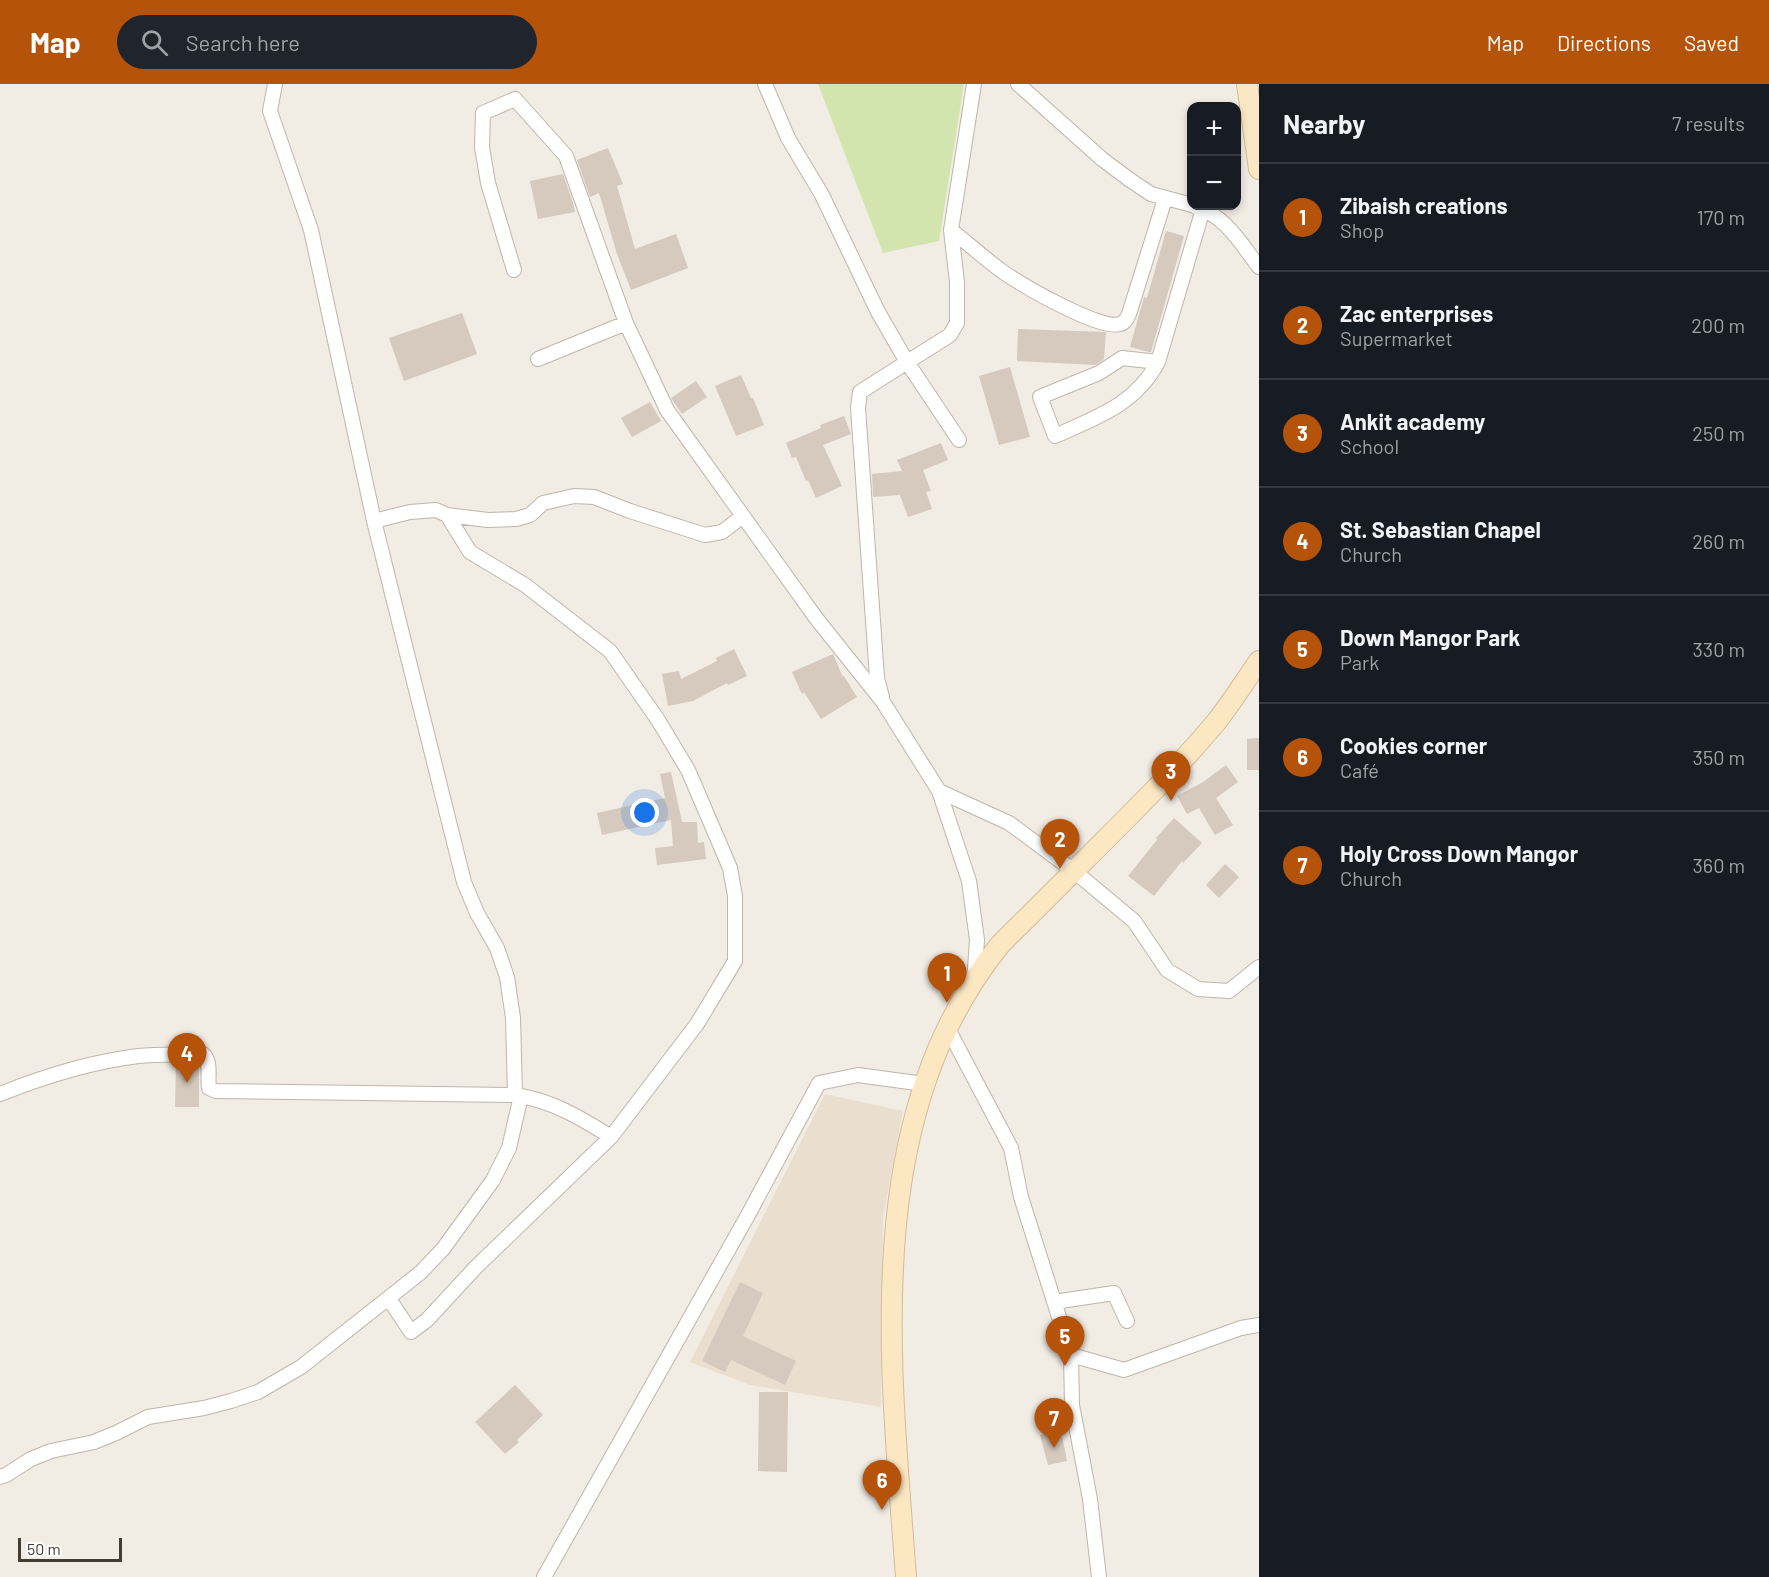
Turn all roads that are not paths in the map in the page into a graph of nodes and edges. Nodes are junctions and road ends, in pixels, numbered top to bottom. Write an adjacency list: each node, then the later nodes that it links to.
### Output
1 (274, 84): 21 (street)
2 (765, 84): 16 (street)
3 (974, 84): 11 (street)
4 (1018, 84): 7 (street)
5 (1247, 84): 6 (main road)
6 (1259, 169)
7 (1165, 199): 8 (street); 11 (street)
8 (1187, 205)
9 (1194, 210): 17 (street)
10 (1203, 210): 12 (street)
11 (951, 230): 16 (street)
12 (1259, 267)
13 (514, 270): 14 (street)
14 (626, 323): 15 (street); 20 (street)
15 (538, 358)
16 (907, 362): 18 (street); 23 (street)
17 (1158, 362): 17 (street)
18 (959, 440)
19 (447, 515): 20 (street); 21 (street); 32 (street)
20 (743, 516): 23 (street)
21 (374, 520): 31 (street)
22 (1259, 661): 25 (main road)
23 (883, 702): 24 (street)
24 (939, 791): 25 (street); 27 (street)
25 (1074, 871): 26 (street); 27 (main road)
26 (1259, 967)
27 (974, 982): 28 (main road)
28 (947, 1027): 29 (main road); 34 (street)
29 (924, 1084): 39 (street); 40 (main road)
30 (0, 1094): 31 (street)
31 (518, 1095): 32 (street); 33 (street)
32 (611, 1137): 33 (street)
33 (389, 1299): 38 (street)
34 (1054, 1302): 35 (street); 37 (street)
35 (1127, 1321)
36 (1259, 1325): 37 (street)
37 (1071, 1355): 41 (street)
38 (0, 1477)
39 (544, 1577)
40 (906, 1577)
41 (1099, 1577)

